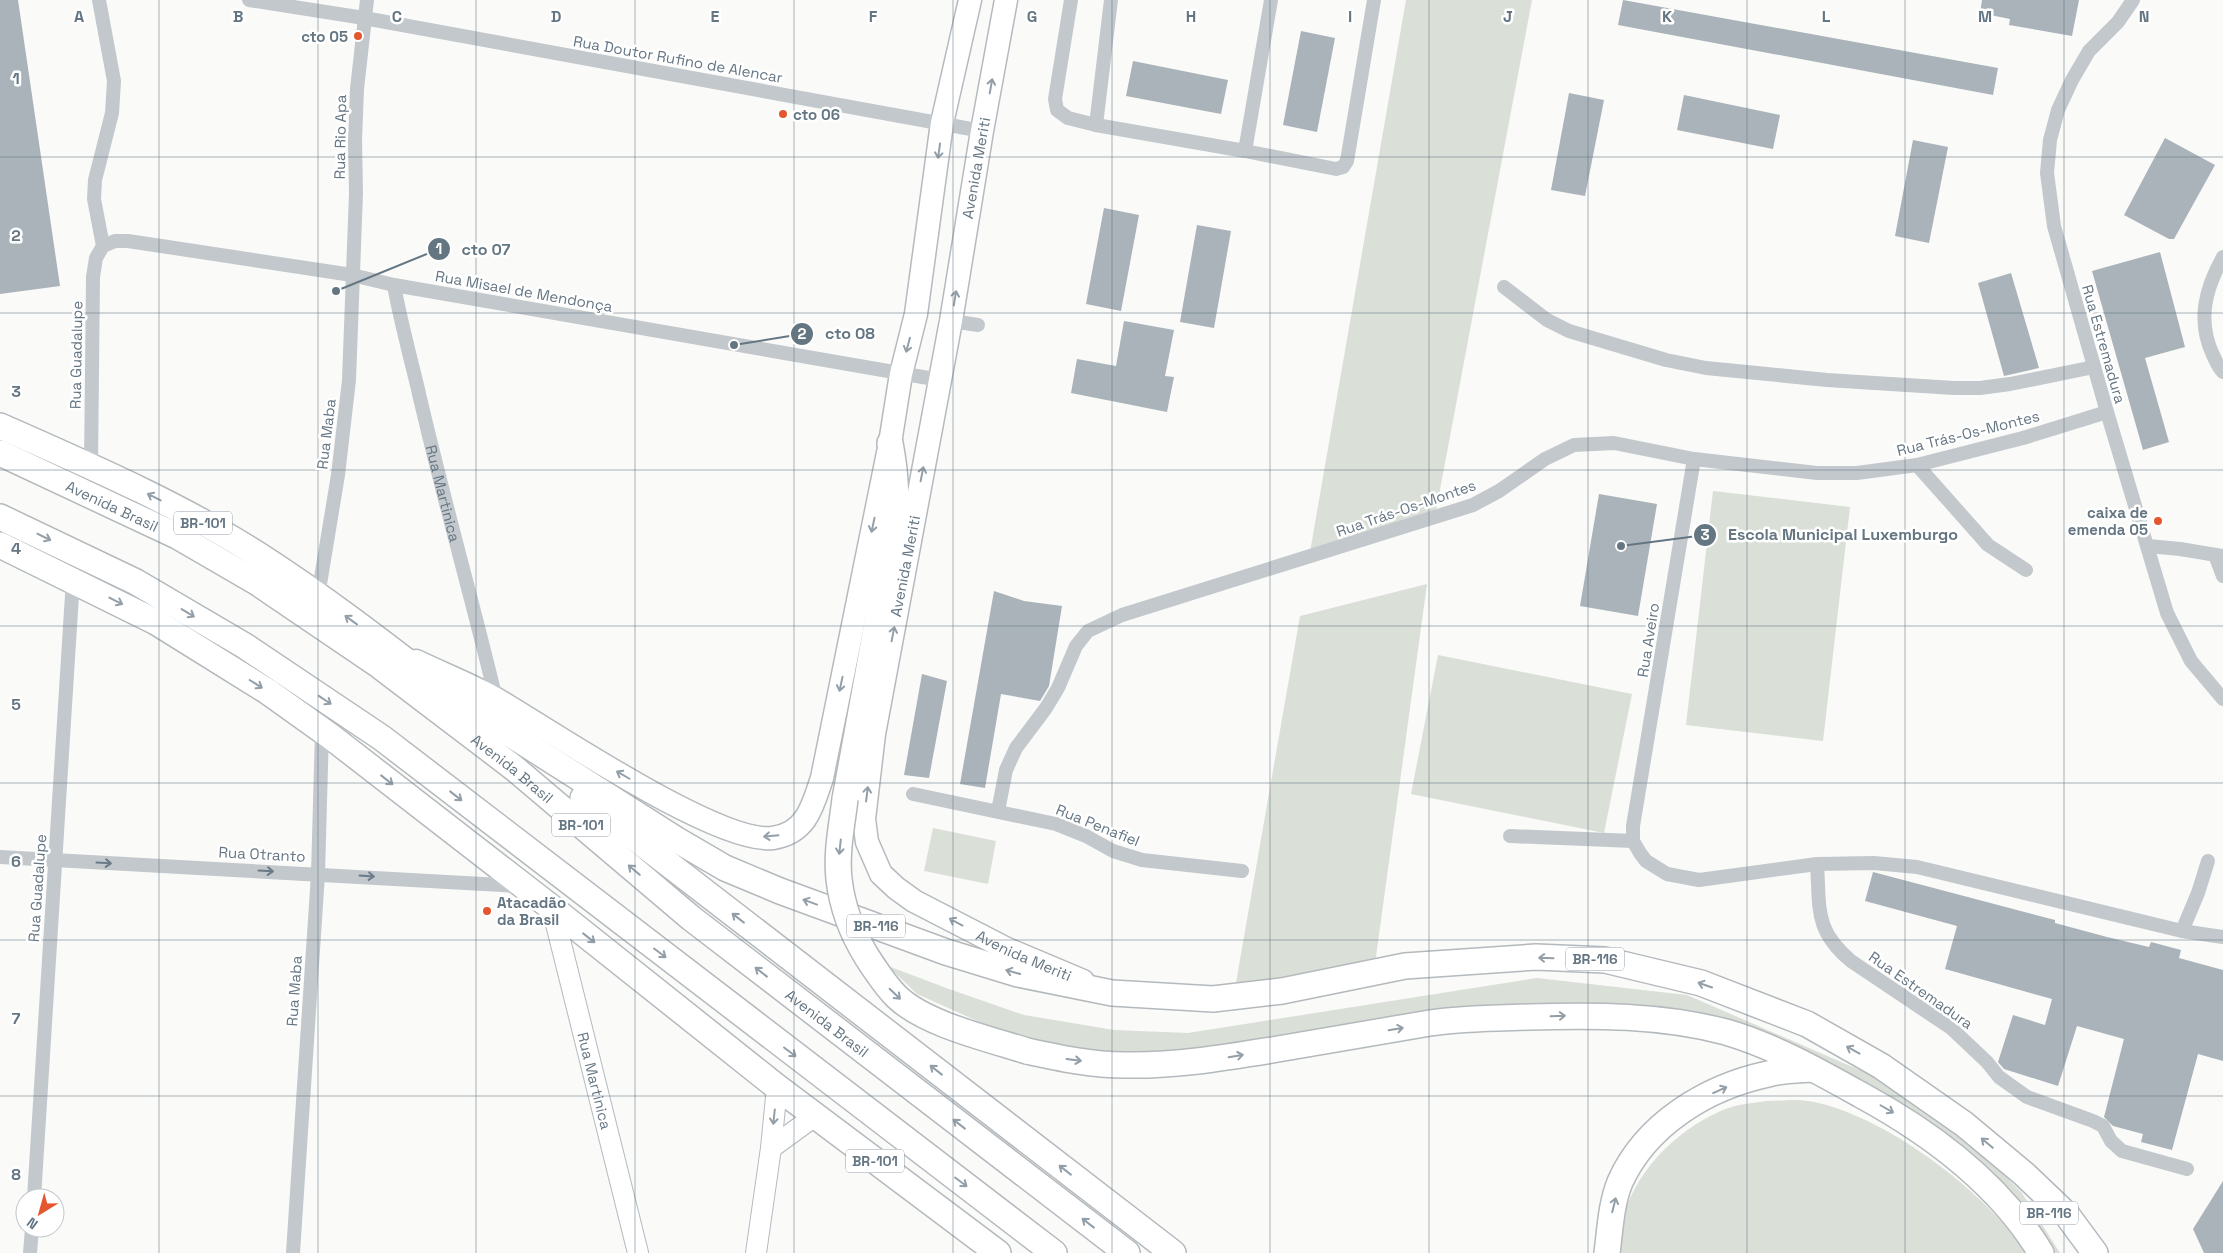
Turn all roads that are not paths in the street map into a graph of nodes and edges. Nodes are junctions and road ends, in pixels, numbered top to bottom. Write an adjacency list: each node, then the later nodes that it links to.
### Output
1 (99, 0): 16 (street)
2 (249, 0): 11 (street, Rua Doutor Rufino de Alencar)
3 (367, 0): 11 (street, Rua Rio Apa)
4 (970, 0): 12 (main road)
5 (1006, 0): 14 (main road, Avenida Meriti, one-way to 5)
6 (1071, 0): 13 (street)
7 (1111, 0): 13 (street)
8 (1271, 0): 15 (street)
9 (1374, 0): 15 (street)
10 (2133, 0): 23 (street, Rua Estremadura)
11 (364, 18): 12 (street, Rua Doutor Rufino de Alencar); 18 (street, Rua Rio Apa)
12 (942, 123): 14 (street, Rua Doutor Rufino de Alencar); 25 (main road, one-way to 25)
13 (1096, 124): 15 (street)
14 (982, 131): 21 (main road, Avenida Meriti, one-way to 14)
15 (1245, 151)
16 (103, 246): 18 (street, Rua Misael de Mendonça); 33 (street, Rua Guadalupe)
17 (2223, 258): 24 (street)
18 (352, 275): 19 (street, Rua Misael de Mendonça); 41 (street, Rua Maba)
19 (394, 285): 25 (street, Rua Misael de Mendonça); 43 (street, Rua Martinica)
20 (1504, 287): 23 (street)
21 (951, 321): 22 (street); 26 (main road, Avenida Meriti)
22 (978, 325)
23 (2094, 367): 27 (street, Rua Estremadura)
24 (2223, 372)
25 (901, 374): 26 (street, Rua Misael de Mendonça); 29 (main road)
26 (940, 380): 62 (main road, Avenida Meriti, one-way to 26)
27 (2107, 412): 32 (street, Rua Trás-Os-Montes); 36 (street, Rua Estremadura)
28 (0, 426): 33 (highway, Avenida Brasil / BR-101)
29 (890, 443): 43 (main road, Avenida Brasil, one-way to 43); 64 (highway, one-way to 64, bridge)
30 (0, 452): 78 (highway, Avenida Brasil / BR-101, one-way to 30)
31 (1694, 459): 32 (street, Rua Trás-Os-Montes); 48 (street, Rua Trás-Os-Montes); 51 (street, Rua Aveiro)
32 (1917, 465): 38 (street)
33 (91, 467): 41 (highway, Avenida Brasil / BR-101, one-way to 33)
34 (0, 517): 49 (highway, BR-101, one-way to 49)
35 (0, 545): 40 (highway)
36 (2148, 546): 37 (street); 44 (street, Rua Estremadura)
37 (2219, 556): 39 (street)
38 (2026, 570)
39 (2223, 576)
40 (73, 579): 46 (highway, one-way to 46); 53 (street, Rua Guadalupe)
41 (318, 596): 42 (highway, Avenida Brasil / BR-101, one-way to 41)
42 (390, 649): 43 (main road, Avenida Brasil); 45 (highway, Avenida Brasil / BR-101)
43 (496, 699)
44 (2223, 699)
45 (458, 701): 62 (highway, BR-116, one-way to 45); 79 (highway, Avenida Brasil / BR-101, one-way to 45)
46 (322, 731): 57 (street, Rua Maba); 58 (highway, one-way to 58)
47 (914, 794): 48 (street, Rua Penafiel)
48 (998, 811): 56 (street, Rua Penafiel)
49 (496, 828): 63 (highway, BR-101); 77 (highway, BR-101, one-way to 77)
50 (1510, 836): 51 (street)
51 (1634, 841): 55 (street)
52 (0, 857): 53 (street, Rua Otranto)
53 (55, 860): 57 (street, Rua Otranto, one-way to 57); 70 (street, Rua Guadalupe)
54 (2208, 860): 60 (street)
55 (1817, 864): 60 (street); 68 (street, Rua Estremadura)
56 (1242, 871)
57 (318, 874): 58 (street, Rua Otranto, one-way to 58); 73 (street, Rua Maba)
58 (523, 886): 59 (highway)
59 (552, 908): 63 (highway, one-way to 63); 74 (street, Rua Martinica)
60 (2182, 930): 61 (street)
61 (2223, 937)
62 (1112, 993): 69 (highway, BR-116, one-way to 62)
63 (753, 1068): 65 (highway, BR-101)
64 (1813, 1069): 80 (highway, one-way to 64); 81 (highway, one-way to 81)
65 (777, 1087): 66 (highway, BR-101); 67 (street, one-way to 67)
66 (815, 1116): 67 (street); 76 (highway, BR-101)
67 (771, 1148): 75 (street)
68 (2187, 1170)
69 (2024, 1174): 82 (highway, BR-116); 83 (highway)
70 (35, 1188)
71 (31, 1238): 72 (street)
72 (30, 1253)
73 (293, 1253)
74 (638, 1253)
75 (756, 1253)
76 (998, 1253)
77 (1054, 1253)
78 (1127, 1253)
79 (1173, 1253)
80 (1607, 1253)
81 (2040, 1253)
82 (2075, 1253)
83 (2095, 1253)

